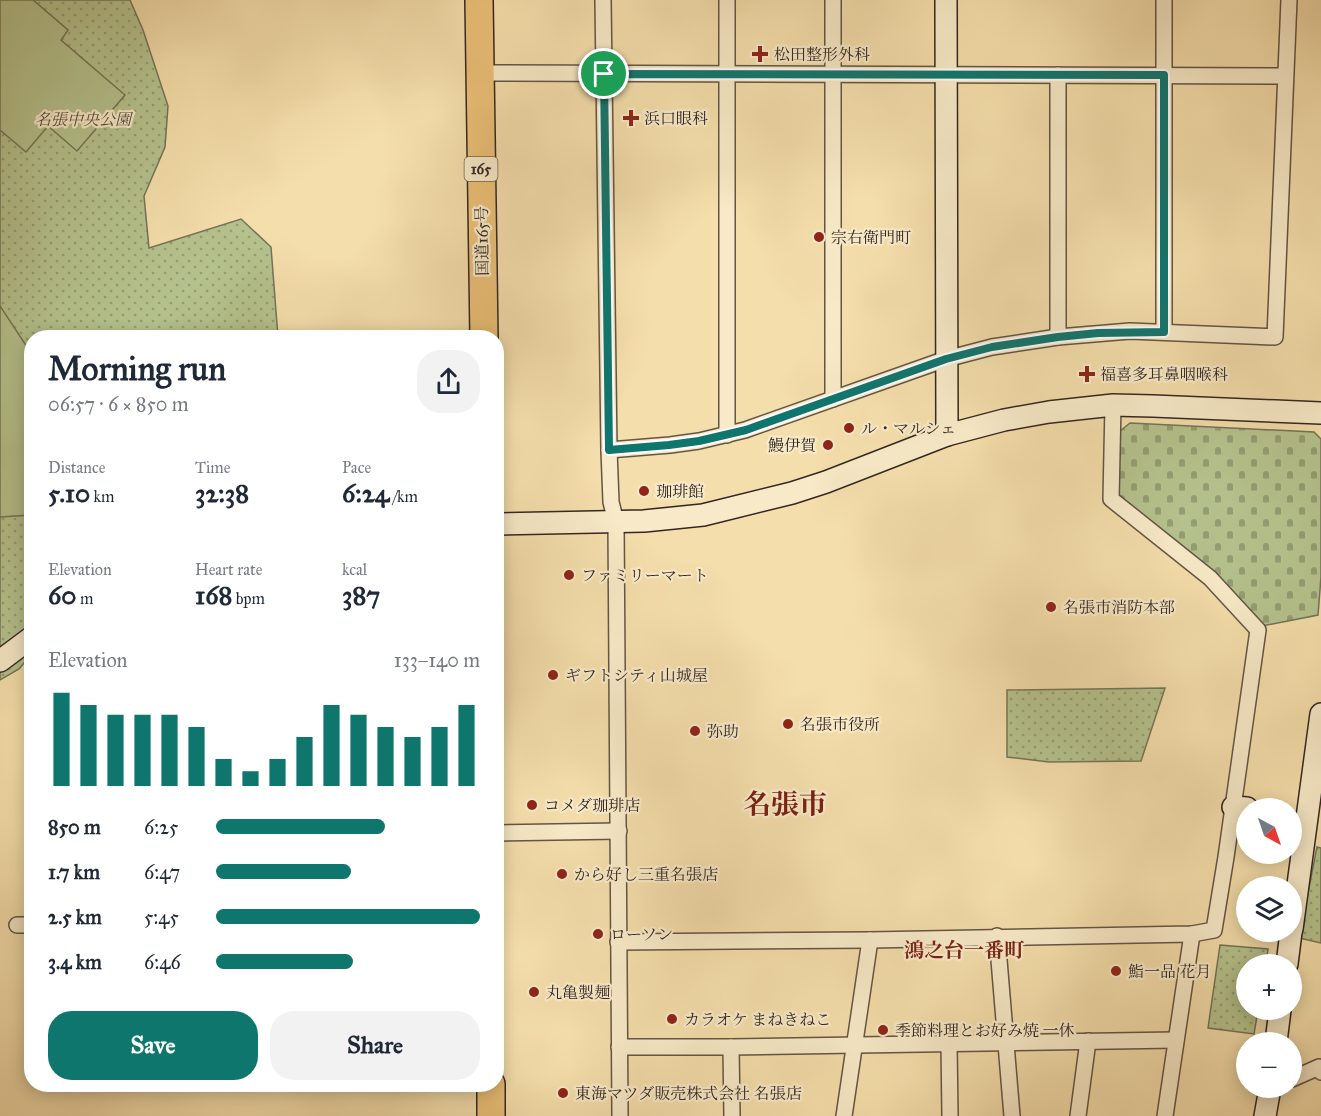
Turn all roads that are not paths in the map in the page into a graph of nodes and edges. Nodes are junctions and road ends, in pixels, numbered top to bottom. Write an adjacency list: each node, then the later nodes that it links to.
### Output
1 (478, 0): 8 (highway, 国道165号 / 165)
2 (603, 0): 9 (street)
3 (727, 0): 10 (street)
4 (833, 0): 11 (street)
5 (946, 0): 12 (street)
6 (1164, 0): 14 (street)
7 (1289, 0): 15 (street)
8 (479, 73): 9 (street); 16 (highway, 国道165号 / 165)
9 (604, 74): 10 (street); 25 (street)
10 (727, 75): 11 (street); 23 (street)
11 (833, 75): 12 (street); 20 (street)
12 (946, 75): 13 (street); 19 (street)
13 (1058, 75): 14 (street); 18 (street)
14 (1164, 75): 15 (street); 17 (street)
15 (1285, 76): 17 (street)
16 (484, 330)
17 (1164, 332): 18 (street)
18 (1058, 337): 19 (street)
19 (946, 359): 20 (street); 24 (street)
20 (832, 399): 23 (street)
21 (1113, 405): 22 (street); 24 (street); 31 (street)
22 (1321, 413)
23 (727, 435): 25 (street)
24 (946, 435): 26 (street)
25 (609, 450): 26 (street)
26 (616, 522): 27 (street); 34 (street)
27 (504, 524)
28 (24, 643): 29 (street)
29 (0, 661)
30 (1321, 714): 32 (street)
31 (1241, 798)
32 (1306, 815): 36 (street)
33 (1236, 827): 37 (street)
34 (619, 831): 35 (street); 40 (street)
35 (504, 833)
36 (1298, 876)
37 (1192, 934): 38 (street); 41 (street)
38 (996, 936): 39 (street); 44 (street)
39 (870, 940): 40 (street); 45 (street)
40 (618, 942): 46 (street)
41 (1176, 1040): 42 (street); 59 (street)
42 (1088, 1041): 44 (street); 58 (street)
43 (949, 1043): 44 (street); 45 (street); 56 (street)
44 (1005, 1043): 57 (street)
45 (856, 1044): 47 (street); 55 (street)
46 (619, 1047): 47 (street); 53 (street)
47 (731, 1047): 54 (street)
48 (1321, 1072): 49 (street)
49 (1302, 1075)
50 (491, 1092): 52 (highway)
51 (1268, 1098): 60 (street)
52 (491, 1116)
53 (620, 1116)
54 (732, 1116)
55 (844, 1116)
56 (950, 1116)
57 (1012, 1116)
58 (1078, 1116)
59 (1165, 1116)
60 (1265, 1116)

